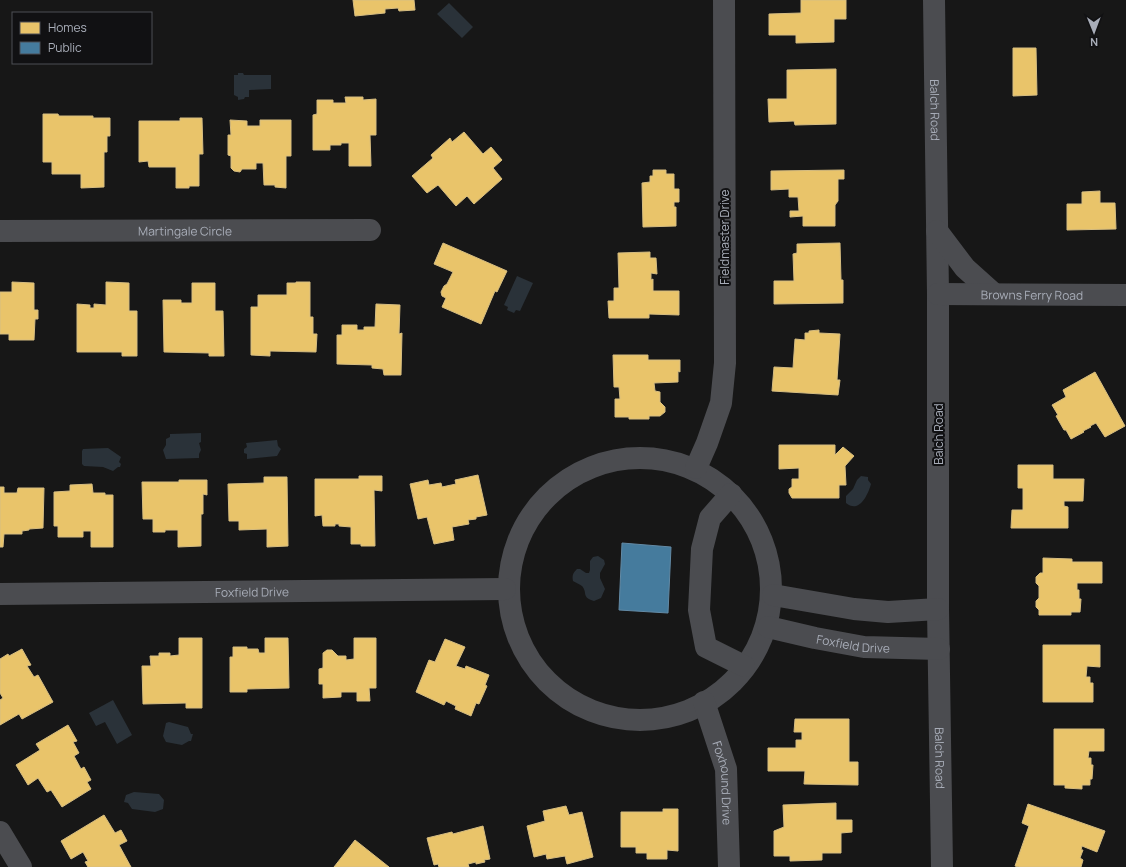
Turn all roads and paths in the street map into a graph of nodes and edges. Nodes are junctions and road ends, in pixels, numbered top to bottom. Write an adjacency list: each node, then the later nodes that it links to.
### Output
1 (724, 0): 9 (street, Fieldmaster Drive)
2 (934, 0): 5 (street, Balch Road)
3 (370, 230): 4 (street, Martingale Circle)
4 (0, 231)
5 (937, 231): 6 (street, Balch Road); 7 (street)
6 (938, 294): 7 (street, Browns Ferry Road); 14 (street, Balch Road)
7 (994, 294): 8 (street, Browns Ferry Road)
8 (1126, 295)
9 (696, 468): 10 (street); 11 (street)
10 (730, 494): 13 (street); 17 (street)
11 (505, 589): 12 (street, Foxfield Drive); 18 (street)
12 (0, 594)
13 (773, 595): 14 (street); 15 (street)
14 (938, 609): 16 (street, Balch Road)
15 (768, 627): 16 (street, Foxfield Drive); 17 (street)
16 (939, 649): 22 (street, Balch Road)
17 (744, 666): 18 (street)
18 (704, 702): 21 (street, Foxhound Drive)
19 (0, 832): 20 (street)
20 (21, 867)
21 (729, 867)
22 (942, 867)

